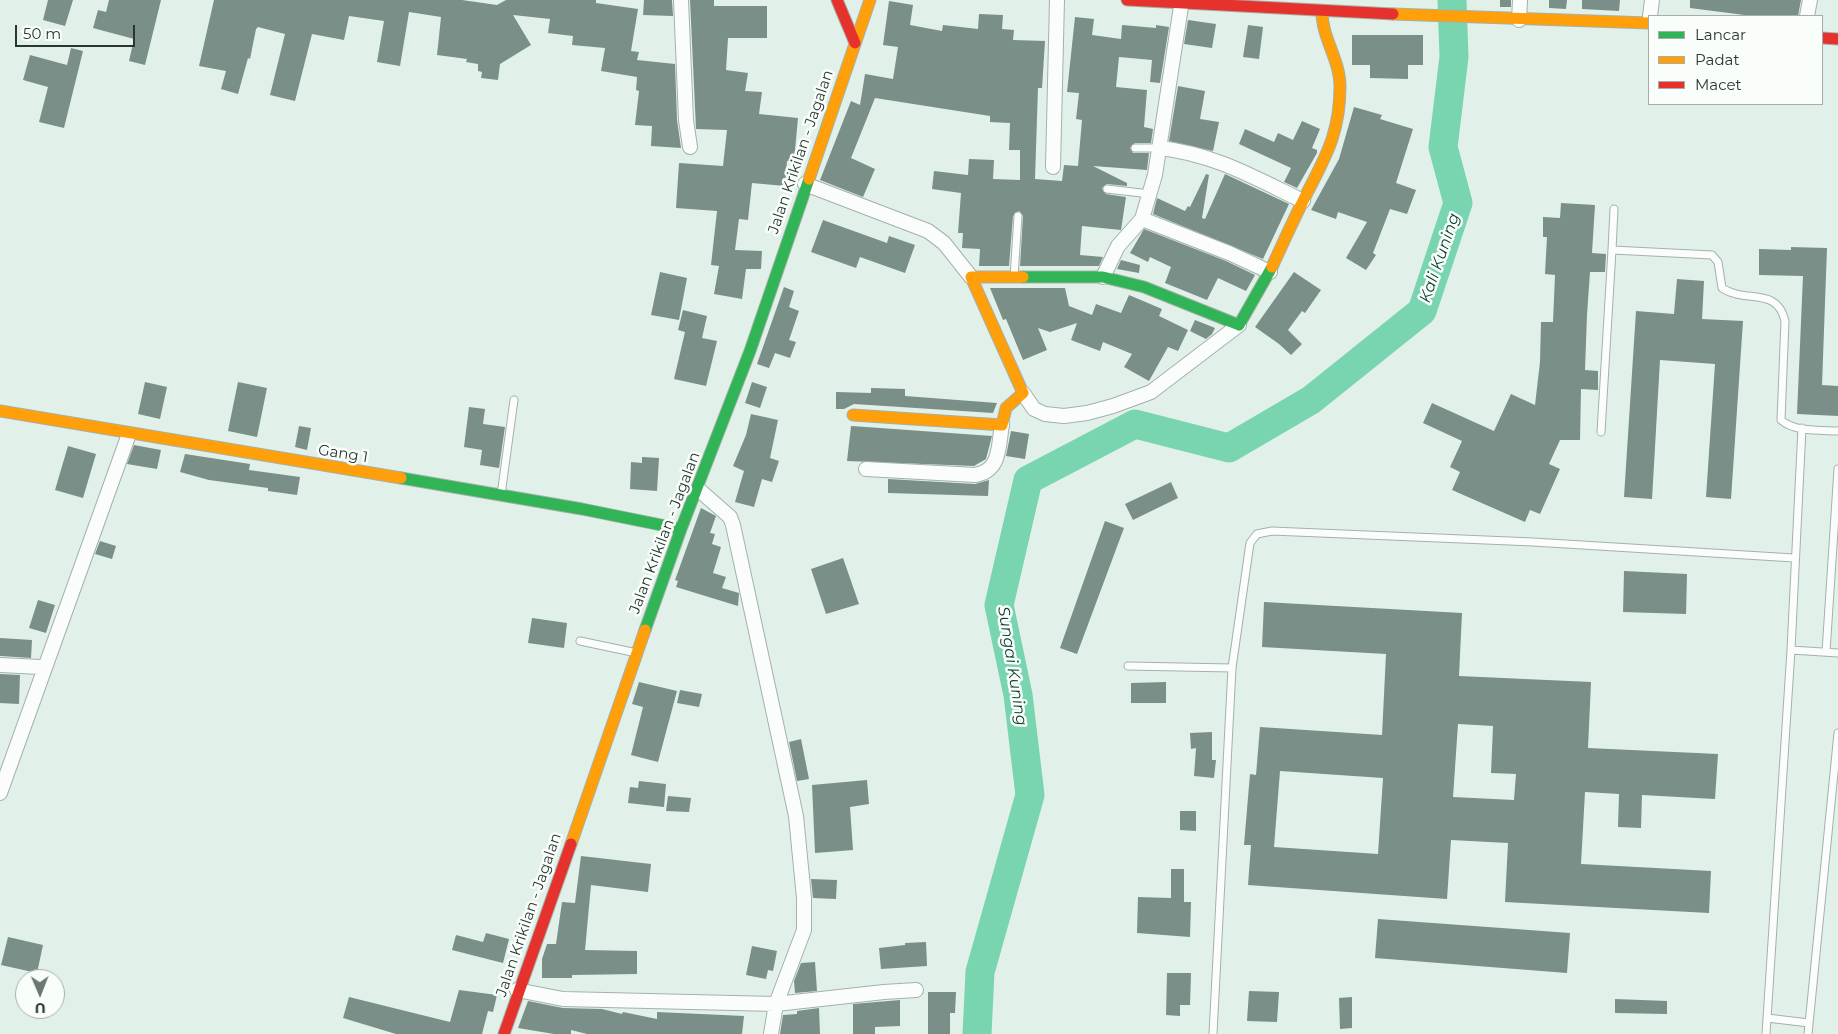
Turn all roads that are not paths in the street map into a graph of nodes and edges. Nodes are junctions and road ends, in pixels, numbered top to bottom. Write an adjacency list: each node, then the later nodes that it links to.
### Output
1 (681, 0): 18 (street)
2 (838, 0): 17 (street)
3 (870, 0): 17 (street, Jalan Krikilan - Jagalan)
4 (1058, 0): 21 (street)
5 (1127, 0): 9 (street)
6 (1520, 0): 13 (street)
7 (1652, 0): 11 (street)
8 (1810, 0): 12 (street)
9 (1182, 2): 10 (street); 20 (street)
10 (1322, 12): 13 (street); 25 (street)
11 (1650, 15)
12 (1807, 15)
13 (1518, 20): 14 (street)
14 (1648, 24)
15 (1823, 38): 16 (street)
16 (1838, 39)
17 (855, 43): 22 (street, Jalan Krikilan - Jagalan)
18 (690, 147)
19 (1134, 148): 20 (lane)
20 (1160, 148): 24 (street); 25 (street)
21 (1053, 167)
22 (805, 184): 31 (street); 46 (street, Jalan Krikilan - Jagalan)
23 (1107, 190): 24 (lane)
24 (1150, 194): 28 (street)
25 (1304, 201): 30 (street)
26 (1614, 209): 29 (lane)
27 (1018, 216): 32 (lane)
28 (1142, 219): 30 (street); 33 (street)
29 (1612, 250): 40 (lane); 42 (lane)
30 (1270, 272): 34 (street)
31 (971, 277): 32 (street); 35 (street)
32 (1014, 277): 33 (street)
33 (1103, 277): 34 (street)
34 (1239, 326): 35 (street)
35 (1023, 393): 39 (street)
36 (514, 400): 47 (lane)
37 (0, 411): 43 (street, Gang 1)
38 (853, 415): 39 (street)
39 (1002, 425): 44 (street)
40 (1802, 428): 41 (lane); 49 (lane)
41 (1838, 431)
42 (1601, 432)
43 (129, 434): 47 (street, Gang 1); 60 (street)
44 (866, 469)
45 (1838, 469): 52 (lane)
46 (698, 488): 48 (street, Jalan Krikilan - Jagalan); 63 (street)
47 (501, 496): 48 (street, Gang 1)
48 (681, 529): 53 (street, Jalan Krikilan - Jagalan)
49 (1794, 558): 51 (lane); 58 (lane)
50 (580, 641): 53 (lane)
51 (1791, 650): 52 (lane); 64 (lane)
52 (1826, 652): 54 (lane)
53 (637, 653): 61 (street, Jalan Krikilan - Jagalan)
54 (1838, 653)
55 (0, 665): 57 (street)
56 (1128, 666): 58 (lane)
57 (40, 667)
58 (1232, 668): 68 (lane)
59 (1838, 733): 65 (lane)
60 (0, 793)
61 (517, 990): 63 (street); 66 (street, Jalan Krikilan - Jagalan)
62 (916, 990): 63 (street)
63 (776, 1004): 67 (street)
64 (1767, 1018): 65 (lane); 69 (lane)
65 (1809, 1023): 70 (lane)
66 (504, 1034)
67 (771, 1034)
68 (1213, 1034)
69 (1766, 1034)
70 (1808, 1034)

